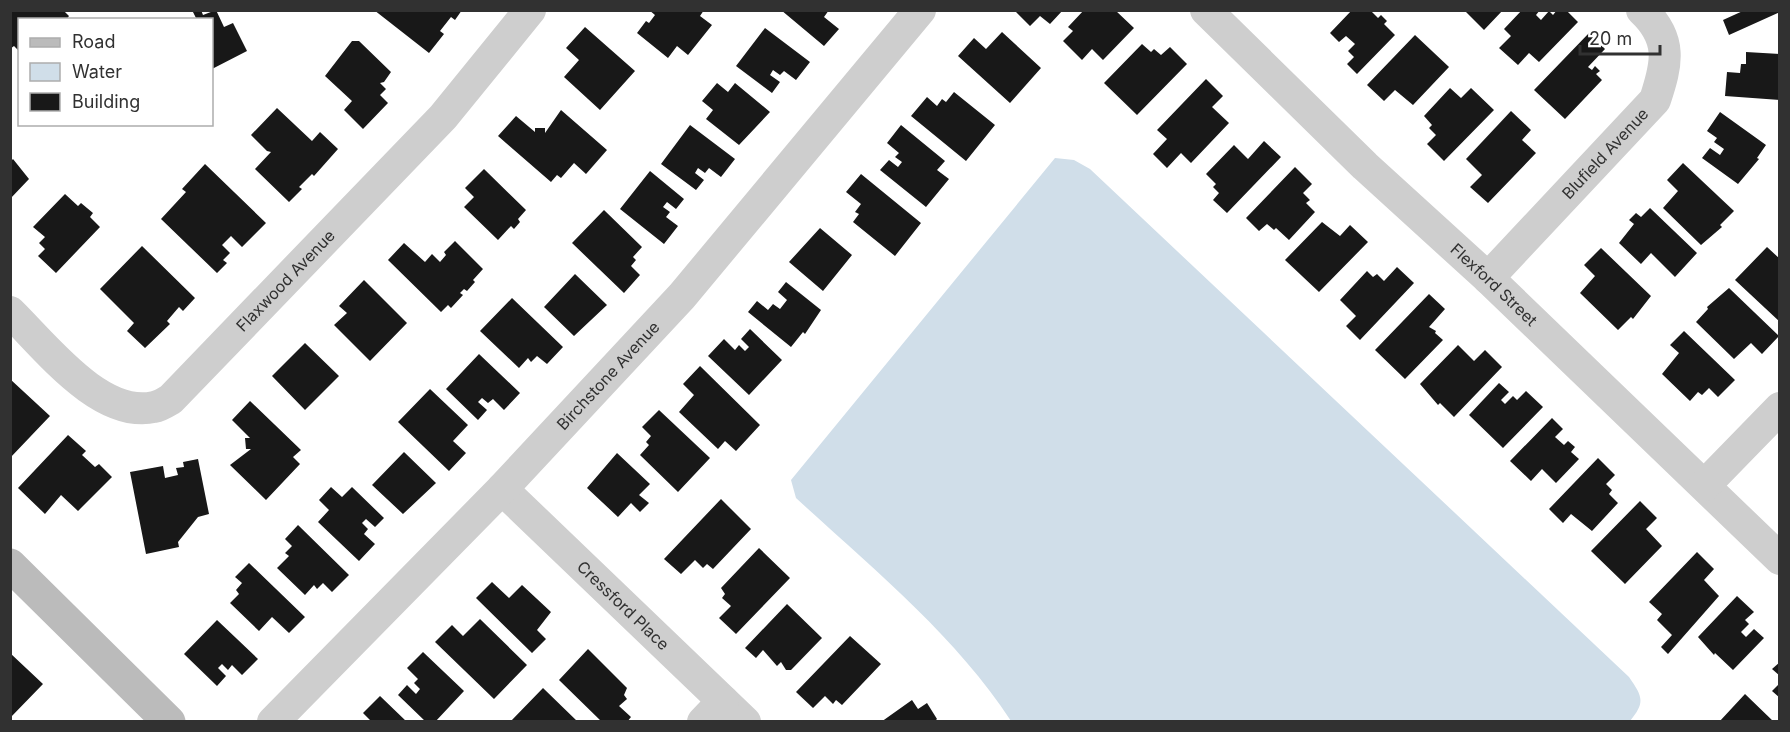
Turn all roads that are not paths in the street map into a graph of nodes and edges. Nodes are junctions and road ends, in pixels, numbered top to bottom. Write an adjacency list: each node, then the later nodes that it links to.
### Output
1 (530, 10): 6 (street, Flaxwood Avenue)
2 (920, 10): 9 (street, Birchstone Avenue)
3 (1206, 10): 5 (street, Flexford Street)
4 (1642, 10): 5 (street, Blufield Avenue)
5 (1488, 278): 8 (street, Flexford Street)
6 (10, 312)
7 (1779, 408): 8 (street)
8 (1705, 485): 10 (street, Flexford Street)
9 (502, 489): 12 (street, Cressford Place); 14 (street, Birchstone Avenue)
10 (1779, 559)
11 (10, 565): 13 (street)
12 (724, 715)
13 (169, 722)
14 (273, 722)

